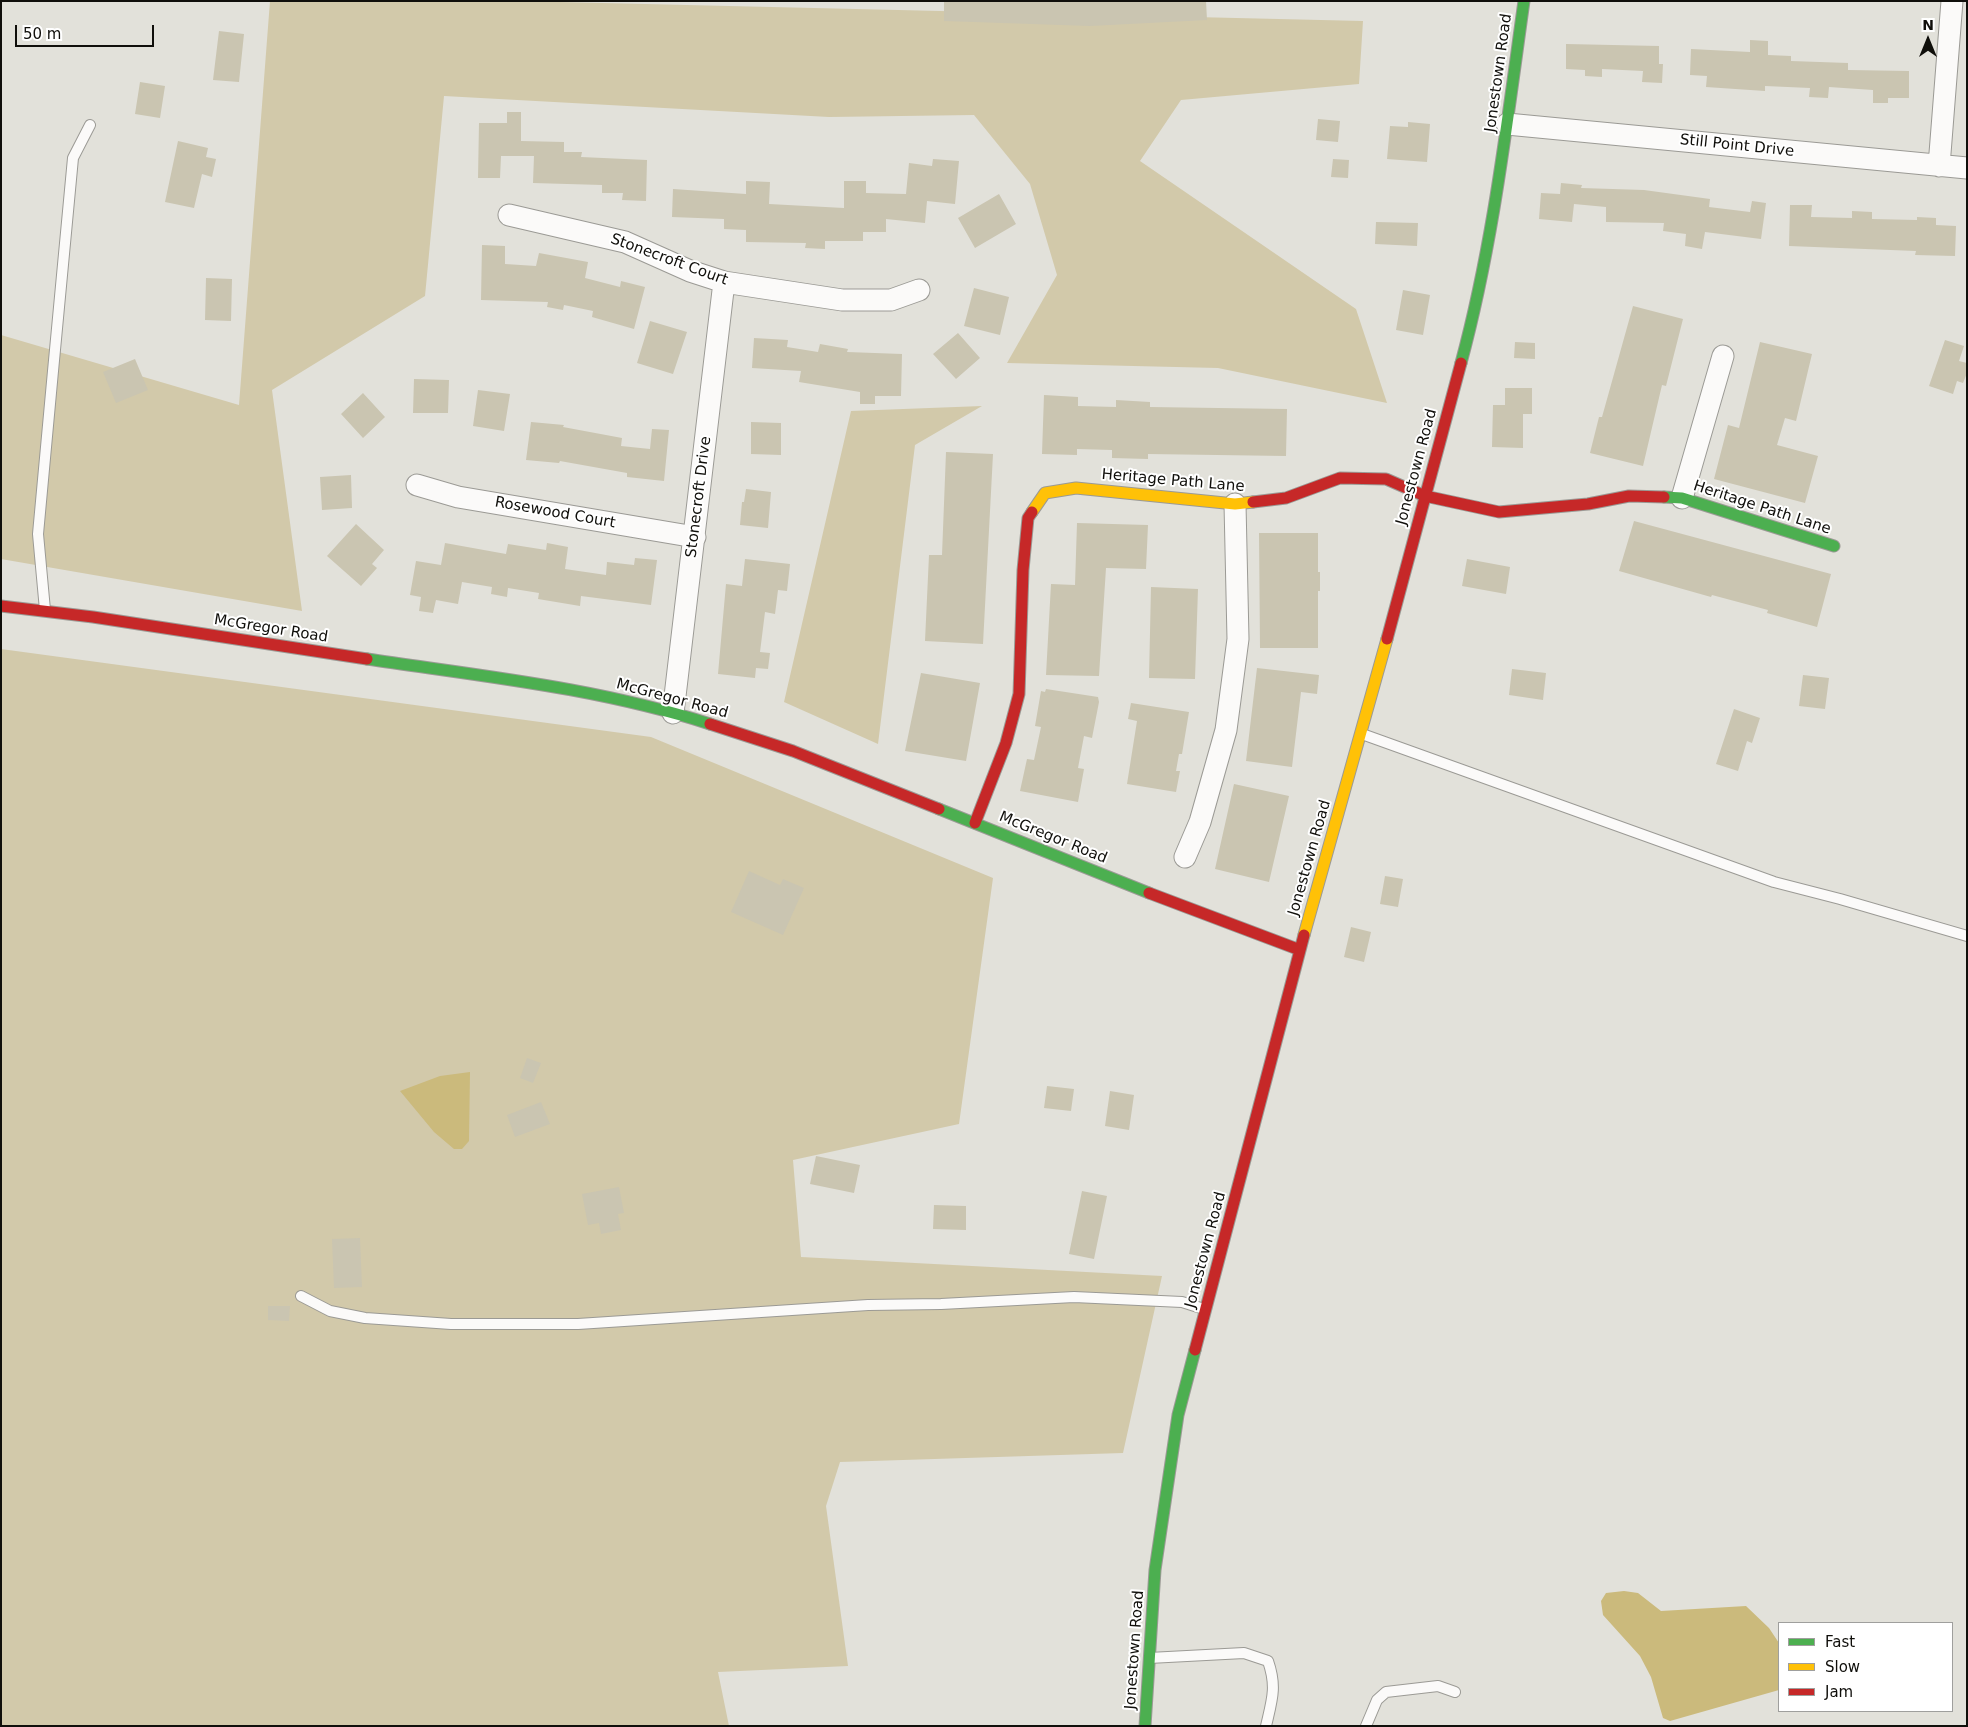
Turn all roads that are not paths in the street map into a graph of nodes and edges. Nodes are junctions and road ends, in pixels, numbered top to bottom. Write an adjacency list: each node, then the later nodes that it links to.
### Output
1 (1524, 1): 3 (street, Jonestown Road)
2 (1952, 1): 5 (street)
3 (1507, 124): 5 (street, Still Point Drive); 12 (street, Jonestown Road)
4 (90, 125): 18 (lane)
5 (1939, 166): 6 (street, Still Point Drive)
6 (1967, 168)
7 (509, 215): 8 (street, Stonecroft Court)
8 (724, 282): 9 (street, Stonecroft Court); 15 (street, Stonecroft Drive)
9 (919, 290)
10 (1723, 356): 13 (street)
11 (417, 485): 15 (street, Rosewood Court)
12 (1425, 496): 13 (street, Heritage Path Lane); 14 (street, Heritage Path Lane); 20 (street, Jonestown Road)
13 (1682, 498): 16 (street, Heritage Path Lane)
14 (1235, 504): 21 (street, Heritage Path Lane); 22 (street)
15 (695, 537): 19 (street, Stonecroft Drive)
16 (1834, 546)
17 (1, 606): 18 (street, McGregor Road)
18 (45, 611): 19 (street, McGregor Road)
19 (673, 713): 21 (street, McGregor Road)
20 (1361, 734): 23 (lane); 24 (street, Jonestown Road)
21 (975, 823): 24 (street, McGregor Road)
22 (1186, 857)
23 (1967, 936)
24 (1300, 950): 26 (street, Jonestown Road)
25 (301, 1296): 26 (lane)
26 (1205, 1309): 27 (street, Jonestown Road)
27 (1149, 1658): 29 (street, Jonestown Road); 30 (lane)
28 (1455, 1692): 31 (lane)
29 (1145, 1726)
30 (1266, 1726)
31 (1366, 1726)

